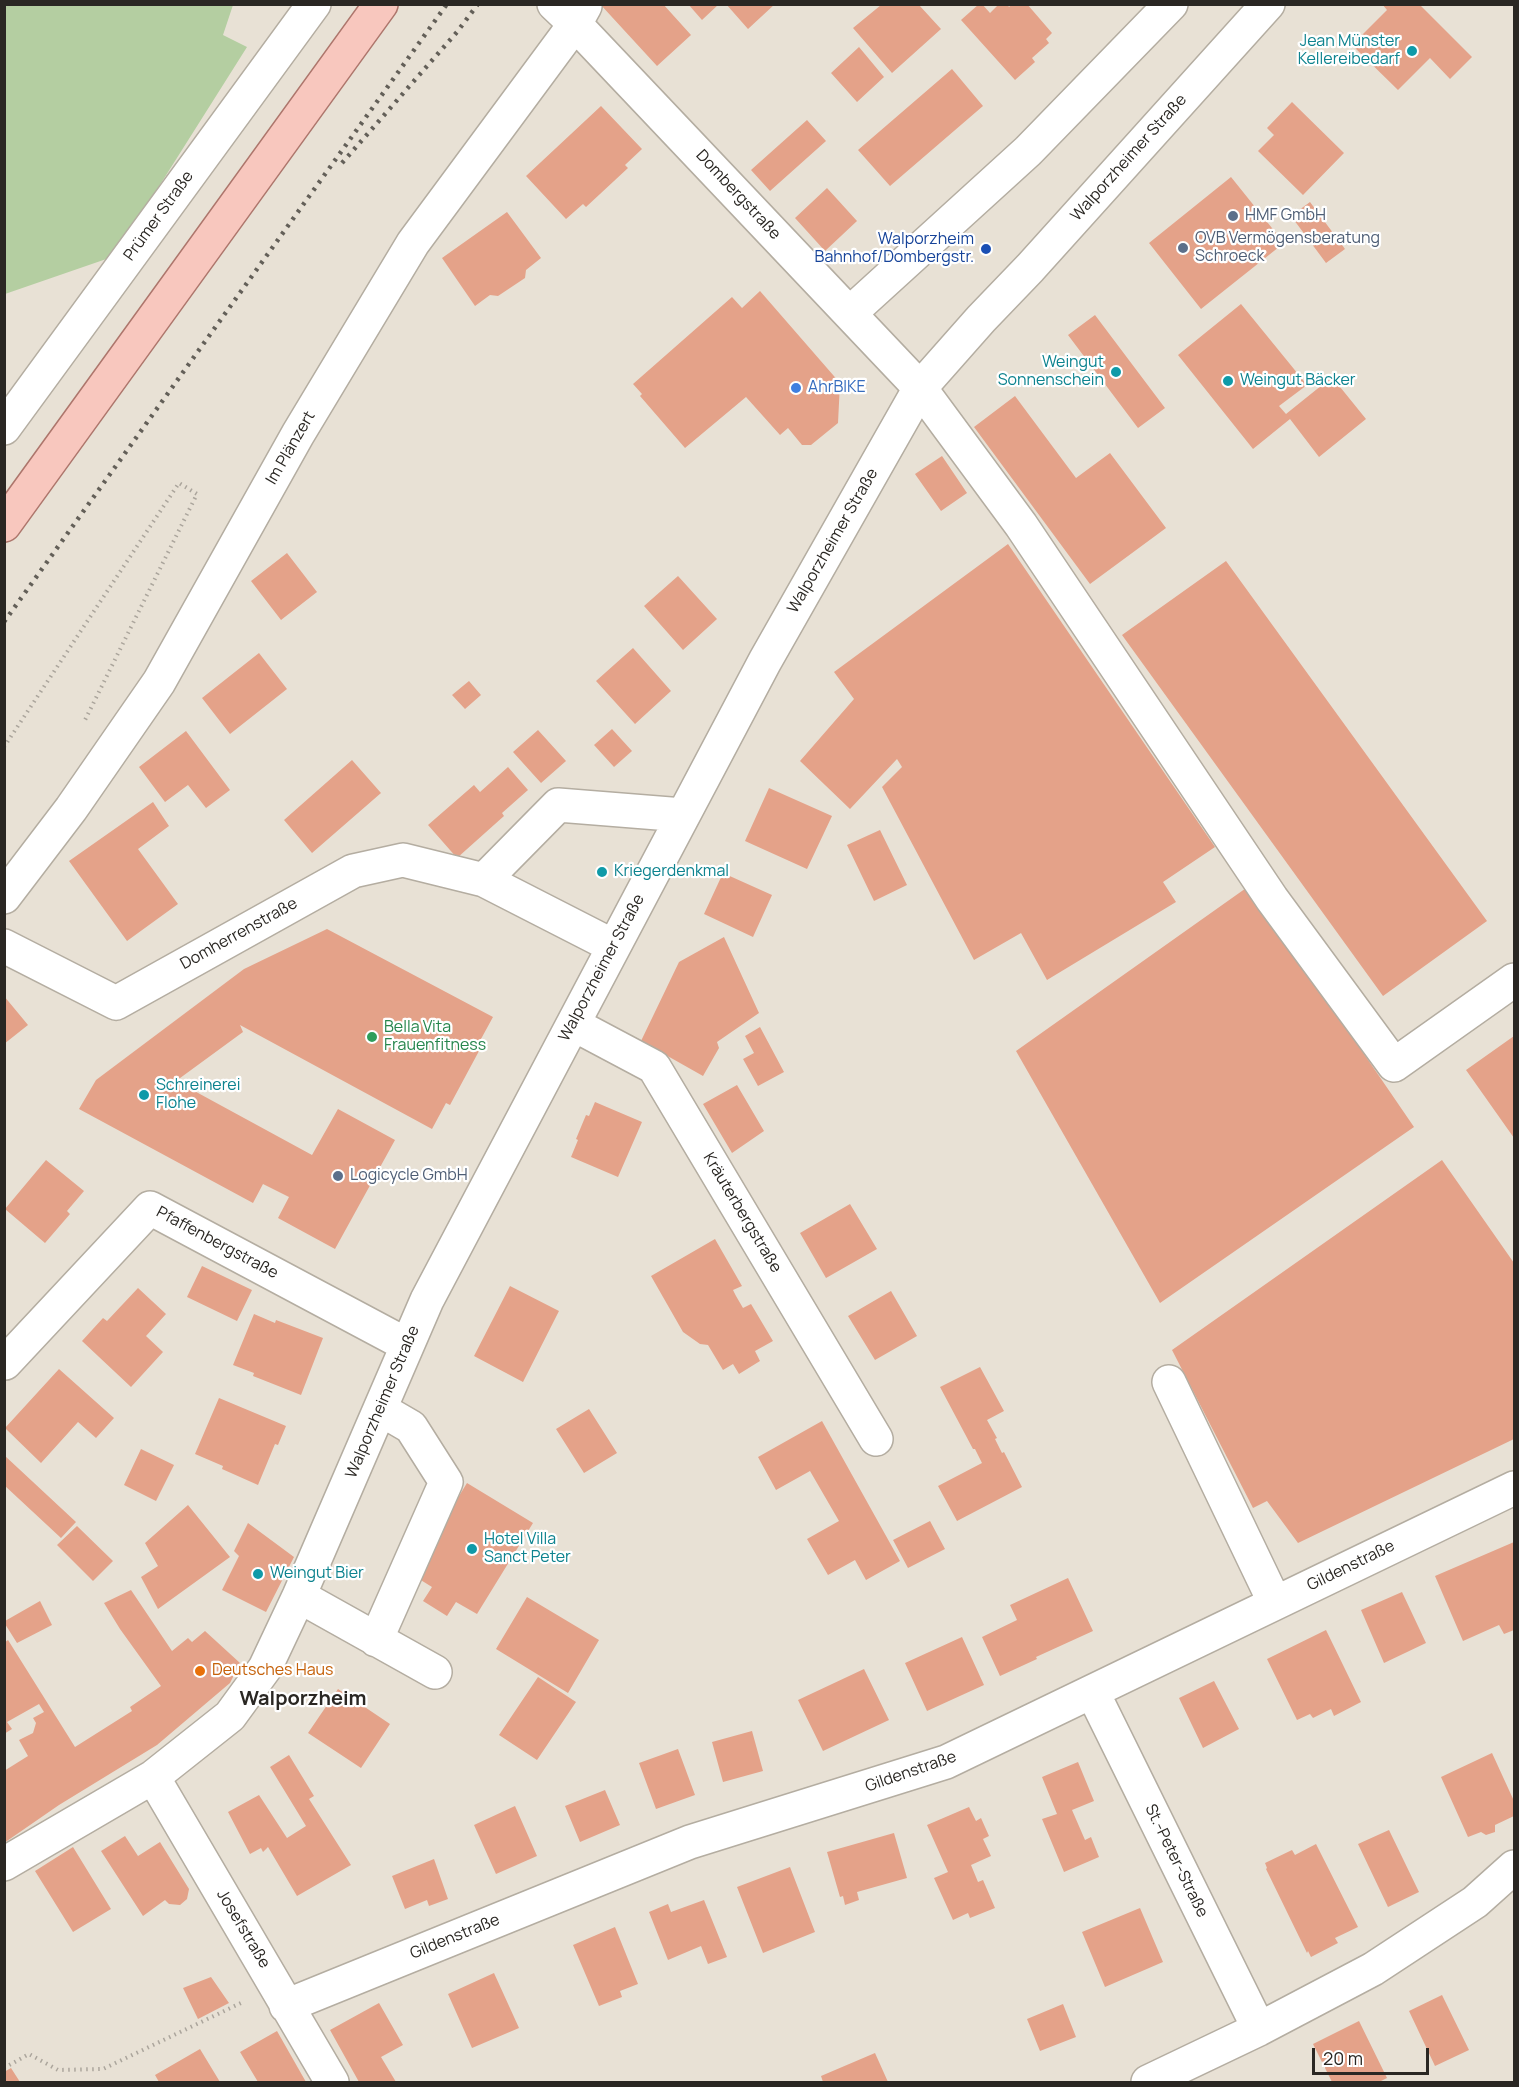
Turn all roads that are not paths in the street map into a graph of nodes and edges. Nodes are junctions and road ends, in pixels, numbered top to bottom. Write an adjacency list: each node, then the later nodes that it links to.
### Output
1 (314, 4): 8 (street, Prümer Straße)
2 (381, 4): 9 (main road)
3 (1171, 4): 6 (street)
4 (1268, 4): 7 (street, Walporzheimer Straße)
5 (572, 11): 6 (street, Dombergstraße); 12 (street, Im Plänzert)
6 (850, 313): 7 (street, Dombergstraße)
7 (920, 388): 10 (street, Walporzheimer Straße); 15 (street, Dombergstraße)
8 (4, 428)
9 (4, 525)
10 (683, 815): 11 (street); 14 (street, Walporzheimer Straße)
11 (484, 880): 13 (street, Domherrenstraße); 14 (street, Domherrenstraße)
12 (4, 897)
13 (4, 946)
14 (613, 946): 16 (street, Walporzheimer Straße)
15 (1515, 981)
16 (573, 1024): 17 (street, Walporzheimer Straße); 21 (street, Kräuterbergstraße)
17 (407, 1345): 18 (street, Pfaffenbergstraße); 20 (street, Walporzheimer Straße)
18 (5, 1363)
19 (1169, 1382): 24 (street)
20 (380, 1409): 23 (street, Walporzheimer Straße); 25 (street)
21 (876, 1439)
22 (1515, 1488): 24 (street, Gildenstraße)
23 (299, 1596): 25 (street); 28 (street, Walporzheimer Straße)
24 (1275, 1603): 27 (street, Gildenstraße)
25 (376, 1640): 26 (street)
26 (435, 1672)
27 (1093, 1693): 31 (street, Gildenstraße); 32 (street, St.-Peter-Straße)
28 (153, 1777): 29 (street, Walporzheimer Straße); 31 (street, Josefstraße)
29 (4, 1864)
30 (1515, 1867): 32 (street)
31 (281, 1996): 33 (street, Josefstraße)
32 (1259, 2029): 34 (street)
33 (332, 2082)
34 (1148, 2082)

